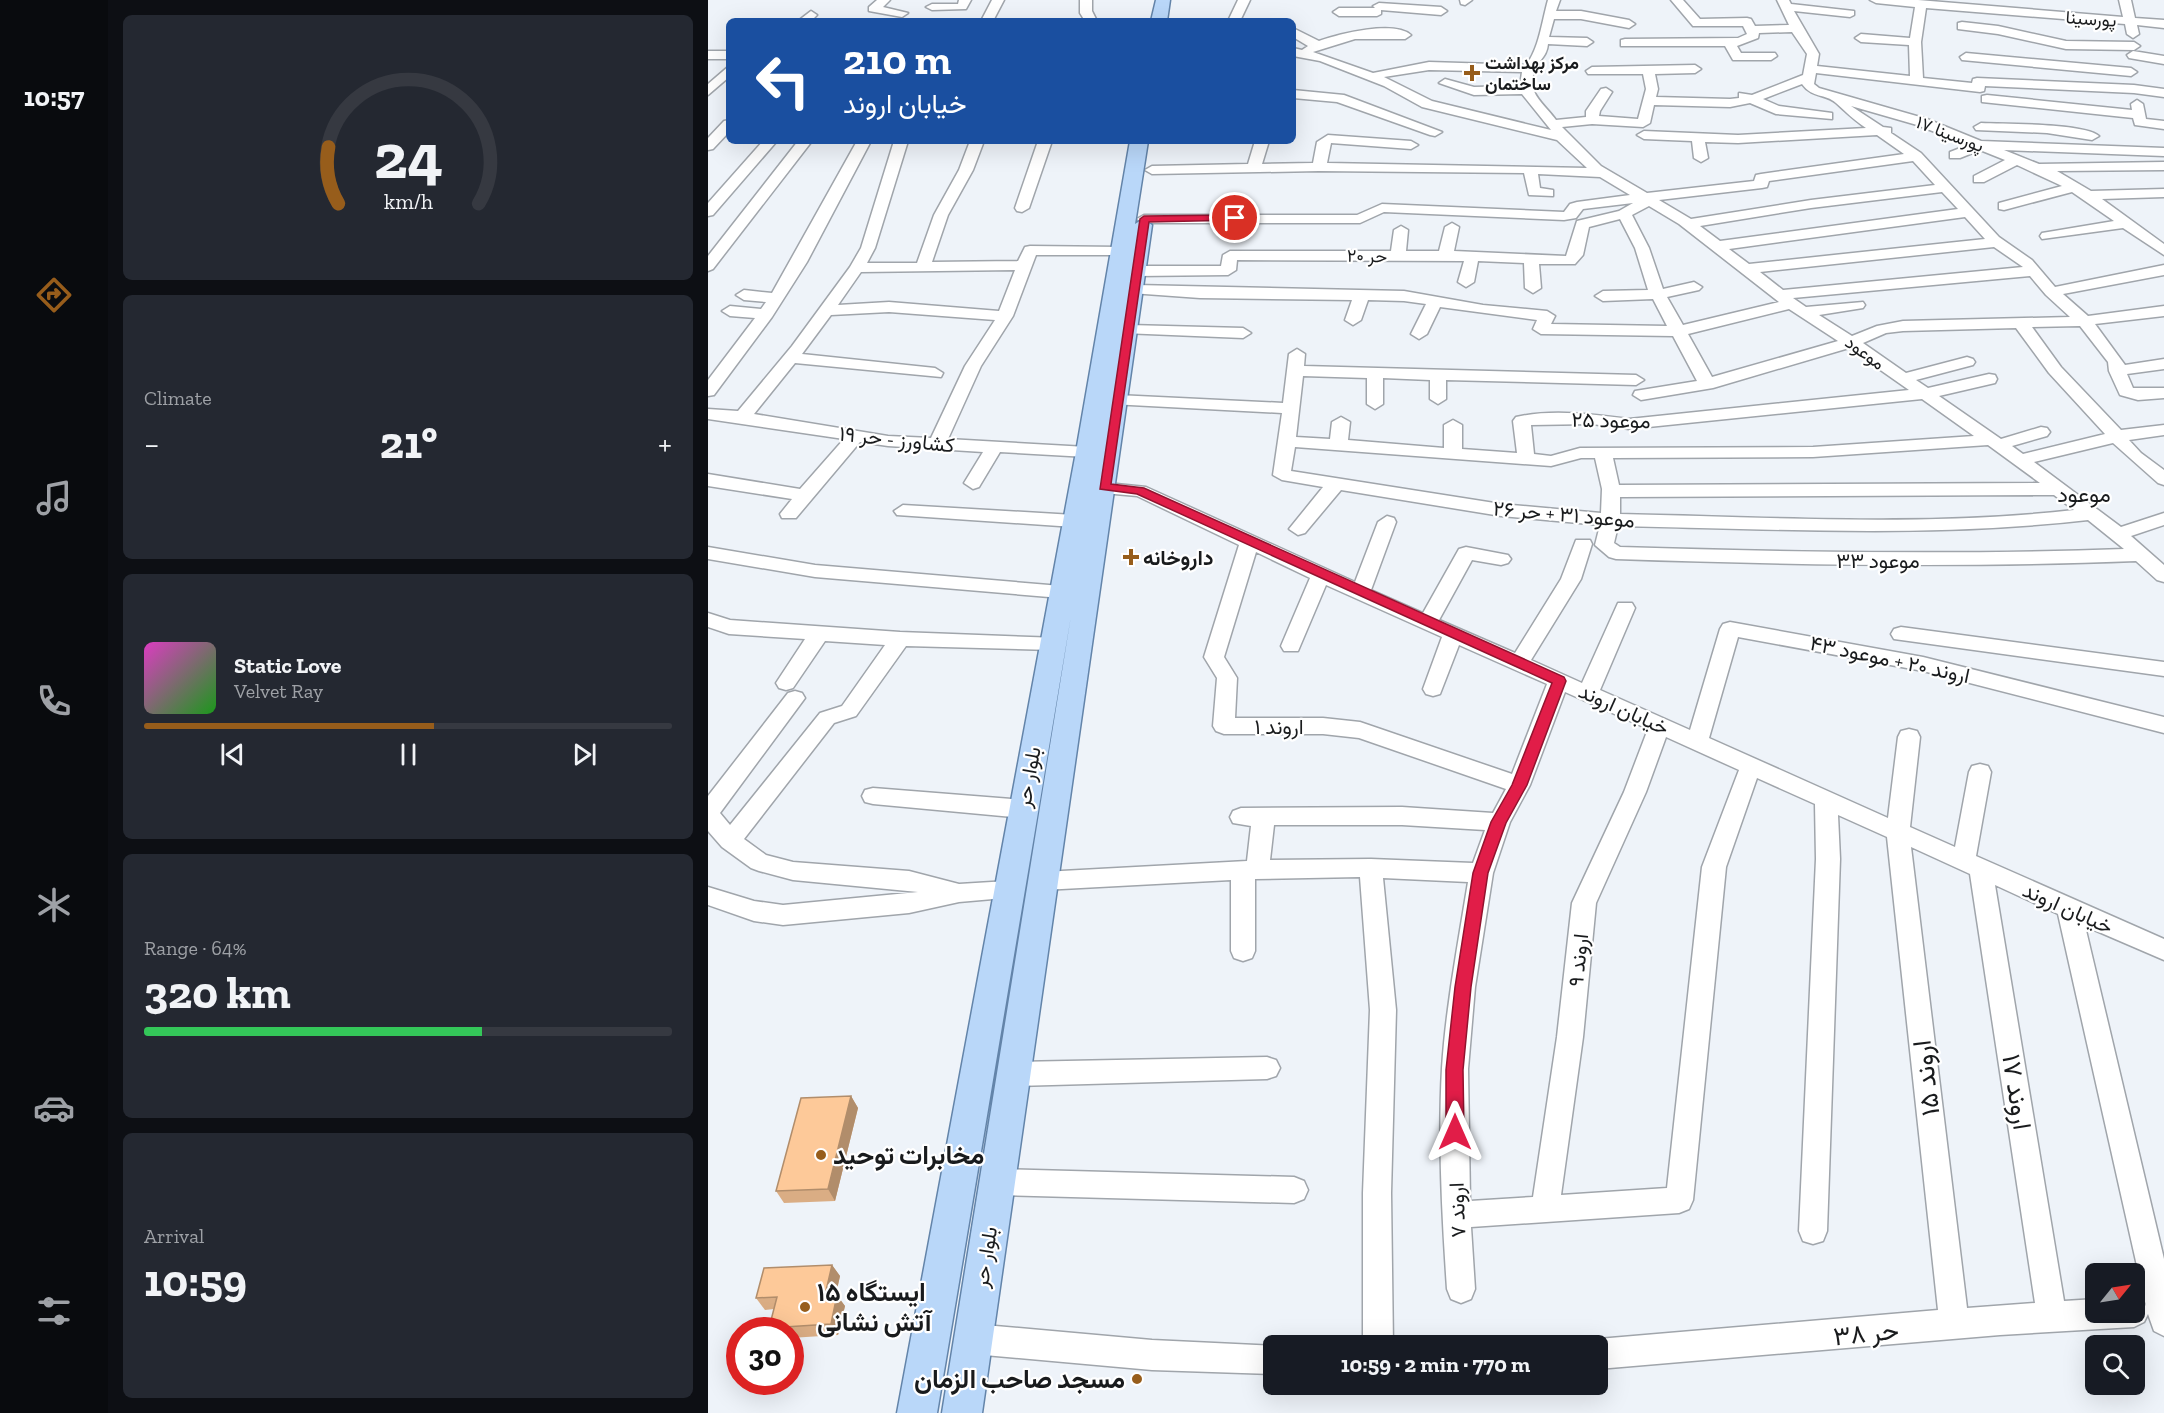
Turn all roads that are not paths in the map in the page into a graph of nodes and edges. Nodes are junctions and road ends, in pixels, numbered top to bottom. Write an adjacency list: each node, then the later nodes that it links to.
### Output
1 (884, 0): 19 (street)
2 (965, 0): 16 (street)
3 (998, 0): 23 (street)
4 (1086, 0): 24 (street)
5 (1163, 0): 25 (main road)
6 (1177, 0): 26 (main road)
7 (1244, 0): 27 (street)
8 (1554, 0): 22 (street)
9 (1677, 0): 28 (street)
10 (1876, 0): 14 (street, پورسینا)
11 (2015, 0): 21 (street)
12 (2125, 0): 29 (street)
13 (1784, 4): 20 (street); 32 (street)
14 (1921, 4): 17 (street, پورسینا); 39 (street)
15 (1378, 6): 18 (street); 33 (street); 35 (street)
16 (932, 7)
17 (1955, 8): 21 (street, پورسینا); 40 (street)
18 (1442, 11)
19 (902, 13)
20 (1850, 13)
21 (2018, 14): 29 (street, پورسینا)
22 (1549, 15): 30 (street); 37 (street)
23 (989, 18)
24 (1089, 18)
25 (1160, 18)
26 (1174, 18)
27 (1235, 18)
28 (1749, 21): 32 (street); 42 (street)
29 (2132, 22): 31 (street, پورسینا); 44 (street)
30 (1629, 24)
31 (2164, 24)
32 (1796, 28): 58 (street)
33 (1373, 31): 35 (street); 51 (street)
34 (1296, 34): 43 (street)
35 (1345, 36): 43 (street)
36 (1861, 38): 39 (street)
37 (1542, 40): 38 (street); 52 (street)
38 (1587, 42)
39 (1915, 42): 63 (street)
40 (1964, 42): 44 (street); 56 (street); 78 (street)
41 (1625, 43): 42 (street)
42 (1730, 43): 48 (street)
43 (1318, 46): 45 (street)
44 (2134, 50): 50 (street); 56 (street)
45 (1299, 53): 60 (street)
46 (708, 55): 47 (street)
47 (726, 55)
48 (1771, 56)
49 (1860, 56): 59 (street)
50 (2164, 60)
51 (1388, 61): 52 (street); 60 (street)
52 (1529, 69): 65 (street)
53 (1648, 69): 54 (street); 55 (street); 75 (street)
54 (1695, 69)
55 (1592, 71)
56 (2131, 72): 64 (street)
57 (726, 73): 68 (street)
58 (1809, 73): 59 (street); 73 (street, پورسینا ۱۷); 74 (street)
59 (1859, 75): 63 (street)
60 (1372, 77): 72 (street)
61 (1445, 83): 65 (street)
62 (1672, 86): 76 (street)
63 (1926, 87): 78 (street)
64 (2134, 89): 70 (street); 78 (street); 82 (street)
65 (1526, 90): 87 (street, موعود)
66 (1702, 90): 77 (street)
67 (1730, 90): 74 (street)
68 (708, 91)
69 (1606, 92): 83 (street)
70 (2164, 93)
71 (1296, 94): 79 (street)
72 (1410, 97): 79 (street); 87 (street)
73 (1838, 98): 84 (street, پورسینا ۱۷); 90 (street)
74 (1752, 99): 77 (street); 80 (street)
75 (1650, 101): 76 (street); 89 (street)
76 (1680, 103): 77 (street)
77 (1710, 104): 81 (street)
78 (1982, 104): 82 (street); 92 (street); 102 (street)
79 (1385, 113): 88 (street)
80 (1827, 116)
81 (1719, 117)
82 (2140, 118): 85 (street)
83 (1592, 120): 87 (street); 89 (street)
84 (1922, 122): 90 (street); 102 (street, پورسینا ۱۷)
85 (2164, 125)
86 (726, 127): 104 (street)
87 (1557, 130): 117 (street, موعود)
88 (1435, 132)
89 (1643, 132): 91 (street)
90 (1881, 132): 91 (street); 107 (street)
91 (1698, 136): 108 (street)
92 (2164, 141)
93 (767, 144): 128 (street)
94 (804, 144): 145 (street)
95 (862, 144): 162 (street)
96 (900, 144): 148 (street)
97 (976, 144): 147 (street)
98 (1044, 144): 127 (street)
99 (1139, 144): 152 (main road, بلوار حر)
100 (1156, 144): 116 (main road, بلوار حر)
101 (1261, 144): 112 (street)
102 (1977, 144): 105 (street); 106 (street); 109 (street, پورسینا ۱۷)
103 (1411, 145): 113 (street)
104 (708, 146)
105 (2164, 152)
106 (1955, 155)
107 (1916, 156): 121 (street); 125 (street)
108 (1701, 159)
109 (2017, 159): 114 (street, پورسینا ۱۷); 118 (street)
110 (1457, 166): 113 (street); 115 (street); 119 (street)
111 (2164, 166): 114 (street)
112 (1254, 167): 113 (street); 116 (street)
113 (1319, 167)
114 (2034, 167): 120 (street, پورسینا ۱۷)
115 (1530, 169): 117 (street); 122 (street)
116 (1152, 170): 131 (main road, بلوار حر)
117 (1601, 172): 125 (street, موعود)
118 (1979, 179)
119 (1469, 187)
120 (2074, 187): 124 (street, پورسینا ۱۷); 126 (street)
121 (1944, 188): 129 (street); 133 (street)
122 (1548, 193)
123 (2164, 193): 124 (street)
124 (2088, 195): 132 (street, پورسینا ۱۷)
125 (1647, 198): 130 (street); 131 (street); 133 (street, موعود)
126 (2004, 206)
127 (1022, 208)
128 (708, 212)
129 (1970, 212): 137 (street); 138 (street)
130 (1624, 214): 143 (street, حر ۲۰); 159 (street)
131 (1144, 219): 152 (main road, بلوار حر)
132 (2127, 223): 136 (street); 139 (street, پورسینا ۱۷)
133 (1688, 224): 138 (street, موعود)
134 (1452, 227): 140 (street)
135 (1401, 230): 142 (street)
136 (2048, 236)
137 (1996, 242): 149 (street); 150 (street)
138 (1718, 246): 149 (street, موعود)
139 (2162, 247)
140 (1445, 256): 141 (street, حر ۲۰); 142 (street, حر ۲۰)
141 (1472, 256): 143 (street, حر ۲۰); 154 (street)
142 (1398, 257): 152 (street, حر ۲۰)
143 (1531, 259): 156 (street)
144 (1025, 265): 146 (street); 152 (street); 170 (street)
145 (708, 266)
146 (999, 266): 147 (street); 153 (street)
147 (923, 267): 148 (street)
148 (857, 268): 166 (street)
149 (1748, 269): 164 (street, موعود)
150 (2033, 270): 157 (street); 164 (street)
151 (2164, 270): 157 (street)
152 (1131, 271): 158 (street); 174 (main road, بلوار حر); 211 (main road, بلوار حر)
153 (991, 279)
154 (1466, 282)
155 (1694, 287): 159 (street)
156 (1533, 288)
157 (2051, 292): 172 (street)
158 (1362, 294): 163 (street); 171 (street)
159 (1659, 294): 161 (street); 175 (street)
160 (744, 295): 162 (street)
161 (1603, 296)
162 (776, 298): 169 (street)
163 (1435, 301): 175 (street); 177 (street)
164 (1791, 304): 165 (street); 175 (street); 178 (street, موعود)
165 (1857, 305)
166 (827, 310): 170 (street); 180 (street)
167 (730, 311): 169 (street)
168 (2164, 311): 172 (street)
169 (766, 314): 191 (street)
170 (1005, 316): 208 (street)
171 (1353, 320)
172 (2084, 321): 173 (street); 184 (street)
173 (2020, 322): 178 (street); 204 (street)
174 (1129, 330): 176 (street); 195 (main road, بلوار حر)
175 (1678, 331): 190 (street)
176 (1243, 333)
177 (1419, 334)
178 (1851, 342): 188 (street, موعود); 190 (street)
179 (1297, 354): 183 (street, موعود ۳۱ + حر ۲۶)
180 (791, 358): 186 (street); 199 (street)
181 (1966, 362): 188 (street)
182 (2164, 364): 184 (street)
183 (1295, 371): 185 (street); 197 (street, موعود ۳۱ + حر ۲۶)
184 (2117, 371): 192 (street)
185 (1376, 372): 187 (street); 196 (street)
186 (936, 373)
187 (1438, 375): 190 (street); 194 (street)
188 (1901, 379): 193 (street, موعود)
189 (1989, 379): 193 (street)
190 (1707, 384)
191 (708, 391)
192 (2164, 393)
193 (1924, 394): 207 (street, موعود); 214 (street, موعود ۲۵)
194 (1438, 399)
195 (1117, 400): 197 (street); 220 (main road, بلوار حر)
196 (1375, 404)
197 (1291, 408): 206 (street, موعود ۳۱ + حر ۲۶)
198 (708, 414): 199 (street, کشاورز - حر ۱۹)
199 (742, 417): 205 (street, کشاورز - حر ۱۹)
200 (1341, 422): 209 (street)
201 (1453, 425): 213 (street)
202 (2164, 430): 204 (street)
203 (2041, 432): 207 (street)
204 (2118, 436): 215 (street); 216 (street)
205 (855, 437): 208 (street, کشاورز - حر ۱۹); 223 (street)
206 (1286, 441): 209 (street); 219 (street, موعود ۳۱ + حر ۲۶)
207 (1994, 442): 212 (street); 215 (street, موعود)
208 (937, 444): 210 (street, کشاورز - حر ۱۹)
209 (1338, 447): 213 (street)
210 (994, 448): 211 (street, کشاورز - حر ۱۹); 218 (street)
211 (1087, 452): 220 (main road, بلوار حر)
212 (1603, 453): 214 (street, موعود ۲۵); 222 (street, موعود ۲۵)
213 (1453, 454): 214 (street)
214 (1526, 459)
215 (2020, 460): 221 (street, موعود)
216 (2164, 479)
217 (708, 480): 223 (street)
218 (973, 483)
219 (1335, 485): 229 (street, موعود ۳۱ + حر ۲۶); 231 (street)
220 (1093, 487): 228 (main road, بلوار حر); 233 (street, خیابان اروند); 277 (main road, بلوار حر)
221 (2057, 489): 222 (street); 226 (street, موعود)
222 (1613, 491): 229 (street, موعود ۲۵)
223 (806, 496): 225 (street)
224 (903, 511): 228 (street)
225 (789, 514)
226 (2090, 514): 229 (street, موعود ۳۱ + حر ۲۶); 232 (street, موعود)
227 (2164, 519): 232 (street)
228 (1074, 520): 242 (main road, بلوار حر)
229 (1611, 520): 236 (street, موعود ۲۵)
230 (1387, 522): 241 (street)
231 (1298, 529)
232 (2118, 534): 237 (street, موعود)
233 (1250, 540): 239 (street, خیابان اروند); 263 (street, اروند ۱)
234 (1583, 544): 252 (street)
235 (708, 553): 242 (street)
236 (1616, 554): 237 (street, موعود ۳۳)
237 (2140, 555): 240 (street, موعود)
238 (1501, 560): 245 (street)
239 (1321, 575): 241 (street, خیابان اروند); 251 (street)
240 (2164, 576)
241 (1361, 591): 245 (street, خیابان اروند)
242 (1061, 592): 250 (main road, بلوار حر)
243 (1625, 608): 256 (street)
244 (708, 620): 246 (street)
245 (1428, 622): 247 (street, خیابان اروند)
246 (820, 633): 249 (street); 267 (street)
247 (1453, 634): 252 (street, خیابان اروند); 255 (street)
248 (1900, 634): 253 (street)
249 (900, 639): 250 (street); 272 (street)
250 (1052, 643): 266 (main road, بلوار حر)
251 (1291, 646)
252 (1519, 663): 254 (street, خیابان اروند)
253 (2164, 669)
254 (1559, 681): 256 (street, خیابان اروند); 263 (street, اروند ۷)
255 (1433, 689)
256 (1588, 693): 257 (street, خیابان اروند)
257 (1660, 725): 260 (street, خیابان اروند); 288 (street, اروند ۹)
258 (2164, 725): 260 (street, اروند ۲۰ + موعود ۴۳)
259 (1909, 737): 271 (street, اروند ۱۵)
260 (1697, 742): 261 (street, خیابان اروند)
261 (1751, 766): 265 (street, خیابان اروند); 288 (street)
262 (1980, 772): 273 (street, اروند ۱۷)
263 (1519, 785): 270 (street, اروند ۷)
264 (873, 796): 266 (street)
265 (1826, 800): 271 (street, خیابان اروند); 290 (street)
266 (1023, 809): 278 (main road, بلوار حر)
267 (708, 813): 272 (street)
268 (1264, 815): 269 (street); 270 (street); 275 (street)
269 (1241, 817)
270 (1499, 822): 276 (street, اروند ۷)
271 (1898, 832): 273 (street, خیابان اروند); 294 (street, اروند ۱۵)
272 (730, 842): 279 (street)
273 (1973, 865): 281 (street, خیابان اروند); 293 (street, اروند ۱۷)
274 (1371, 868): 275 (street); 276 (street); 295 (street)
275 (1250, 870): 277 (street); 283 (street)
276 (1481, 873): 289 (street, اروند ۷)
277 (1043, 881): 285 (main road, بلوار حر)
278 (1008, 890): 279 (street); 299 (main road, بلوار حر)
279 (959, 893): 280 (street)
280 (708, 896)
281 (2069, 908): 282 (street, خیابان اروند); 292 (street)
282 (2164, 950)
283 (1243, 951)
284 (1267, 1068): 285 (street)
285 (1013, 1074): 286 (main road, بلوار حر)
286 (997, 1182): 287 (street); 296 (main road, بلوار حر)
287 (1294, 1190)
288 (1545, 1209): 289 (street)
289 (1456, 1215): 291 (street, اروند ۷)
290 (1813, 1231)
291 (1461, 1289)
292 (2149, 1314): 293 (street, حر ۳۸)
293 (2052, 1316): 294 (street, حر ۳۸)
294 (1954, 1324): 297 (street, حر ۳۸)
295 (1378, 1335)
296 (973, 1339): 298 (street); 300 (main road, بلوار حر)
297 (1608, 1353)
298 (1263, 1359)
299 (917, 1413)
300 (962, 1413)

